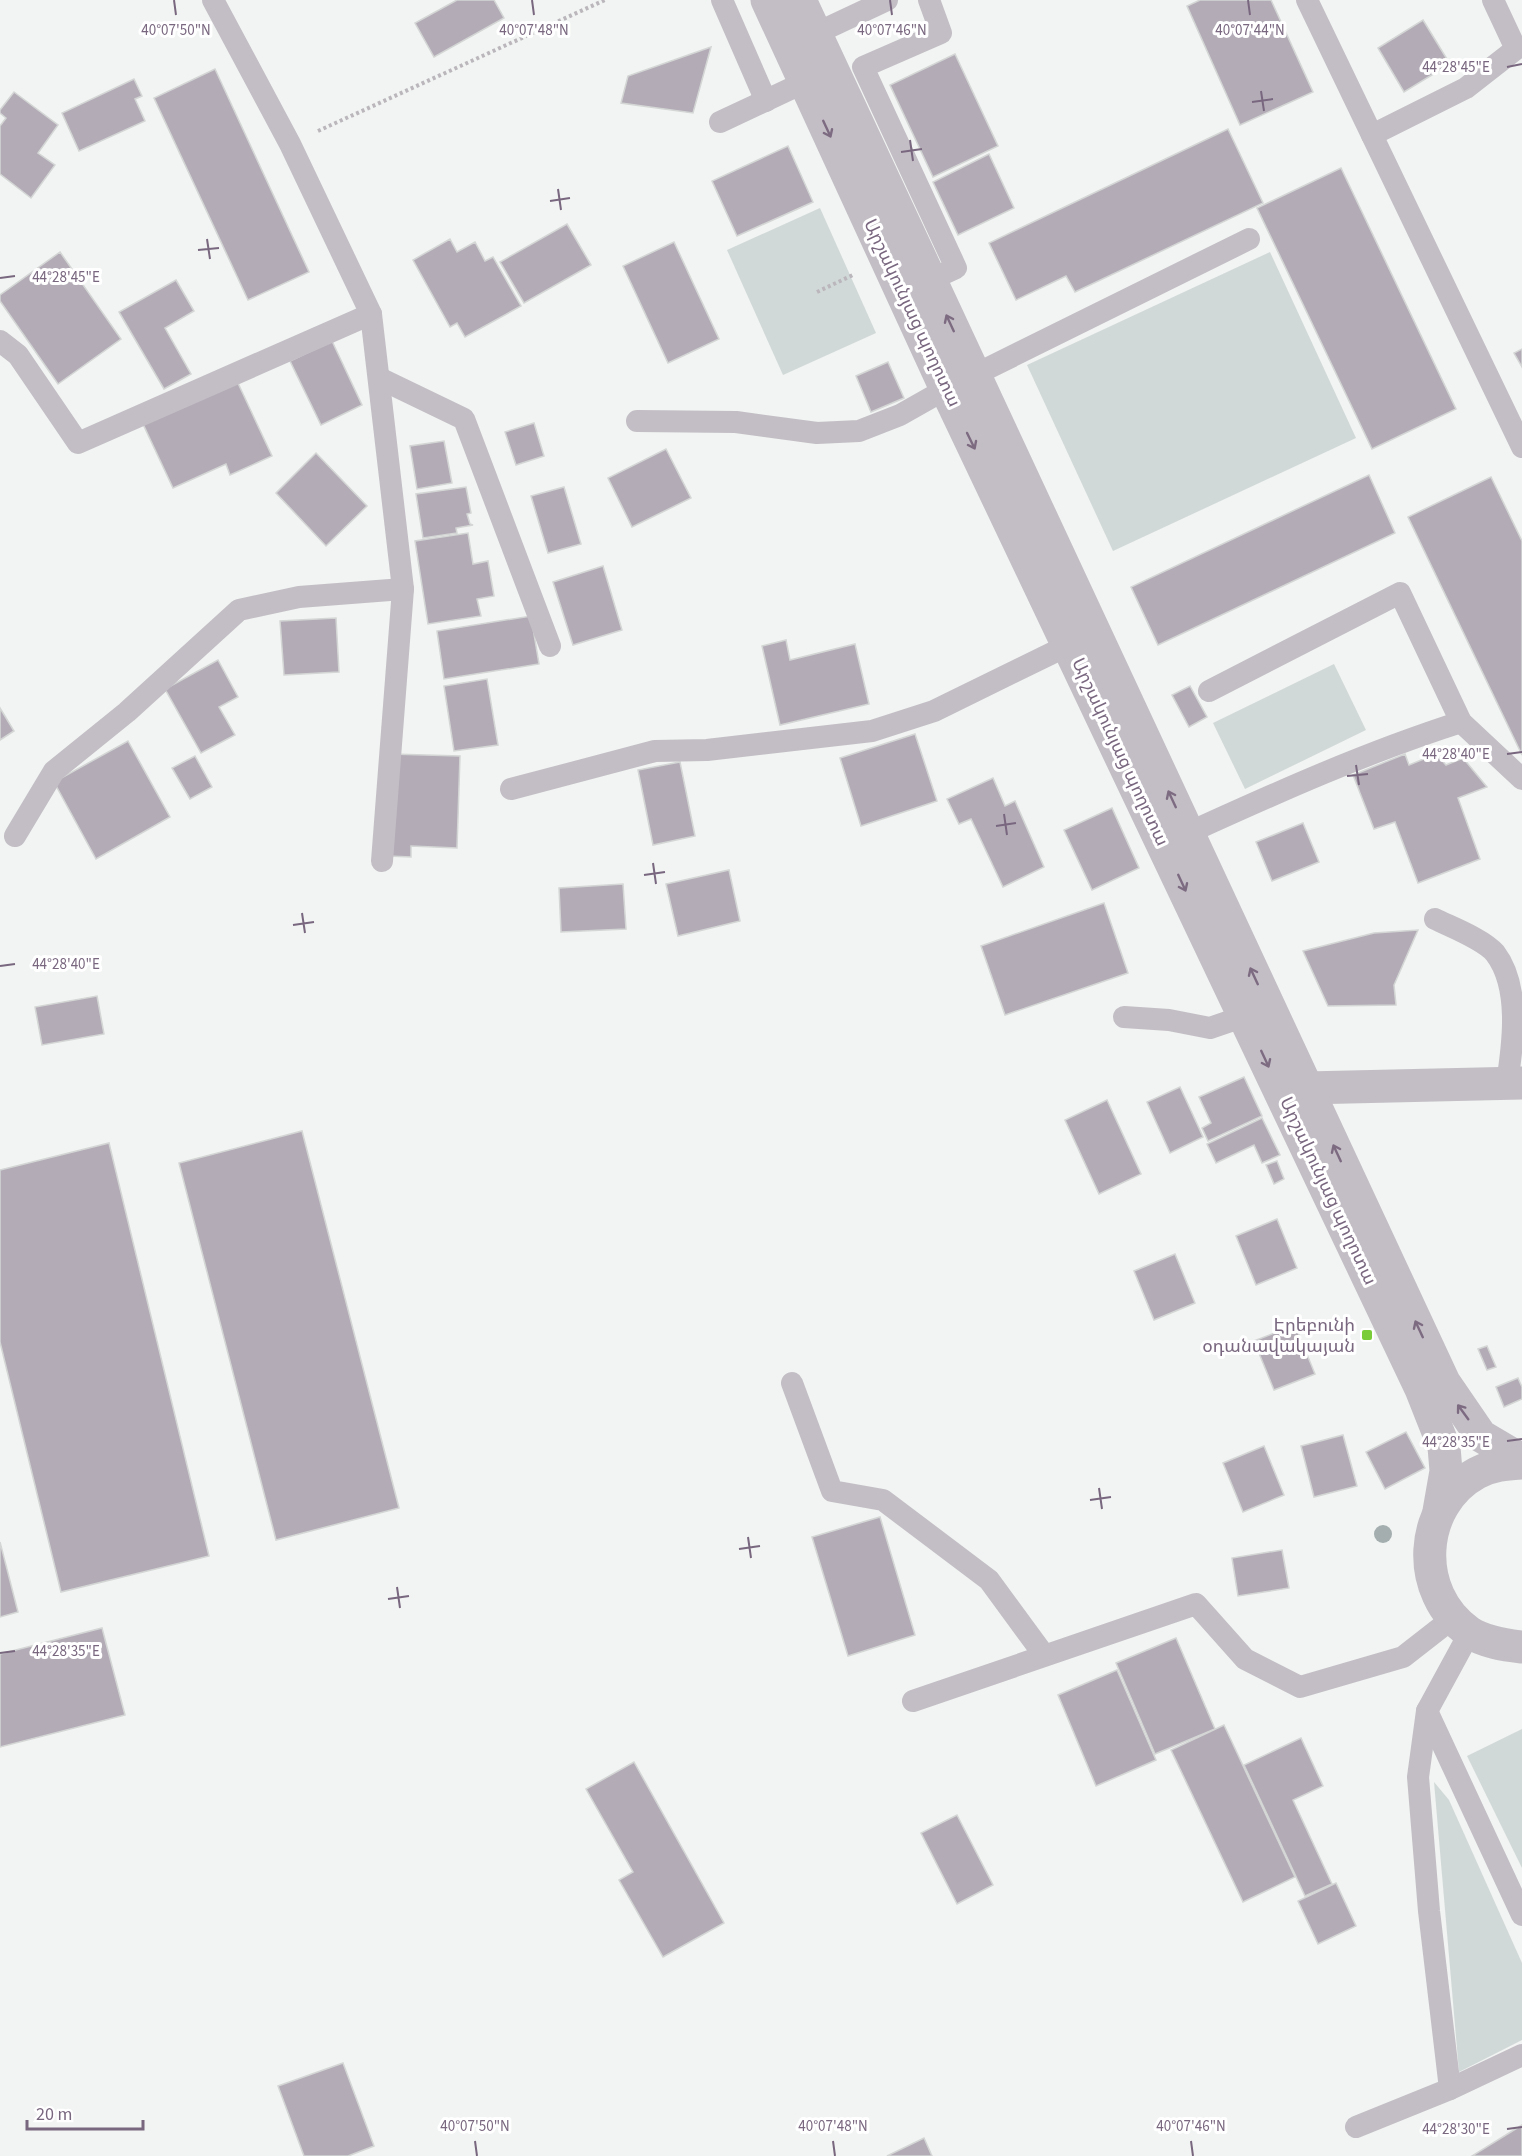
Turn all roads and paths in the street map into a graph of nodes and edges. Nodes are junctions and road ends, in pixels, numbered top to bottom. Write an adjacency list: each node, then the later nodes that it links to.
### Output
1 (213, 0): 15 (lane)
2 (605, 0): 15 (path)
3 (722, 0): 12 (lane)
4 (767, 0): 10 (street, Արշակունյաց պողոտա)
5 (800, 0): 10 (street, Արշակունյաց պողոտա)
6 (887, 0): 10 (lane)
7 (929, 0): 18 (lane)
8 (1307, 0): 14 (lane)
9 (1493, 0): 14 (lane)
10 (802, 40): 11 (street, Արշակունյաց պողոտա); 18 (street, Արշակունյաց պողոտա)
11 (805, 82): 12 (lane); 23 (street, Արշակունյաց պողոտա, one-way to 23)
12 (766, 101): 13 (lane)
13 (720, 122)
14 (1372, 135): 25 (lane)
15 (290, 144): 20 (lane)
16 (1249, 239): 23 (lane)
17 (859, 272): 19 (path)
18 (930, 280): 23 (street, Արշակունյաց պողոտա, one-way to 18)
19 (817, 292)
20 (371, 314): 21 (lane); 22 (lane)
21 (0, 342)
22 (379, 378): 26 (lane); 28 (lane)
23 (961, 382): 24 (lane); 27 (street, Արշակունյաց պողոտա)
24 (637, 421)
25 (1522, 447)
26 (403, 589): 34 (lane); 35 (lane)
27 (1082, 639): 32 (lane); 33 (street, Արշակունյաց պողոտա, one-way to 27); 37 (street, Արշակունյաց պողոտա, one-way to 37)
28 (550, 646)
29 (1209, 691): 30 (lane)
30 (1461, 722): 31 (lane); 33 (lane)
31 (1522, 779)
32 (511, 789)
33 (1188, 833): 40 (street, Արշակունյաց պողոտա, one-way to 33)
34 (15, 836)
35 (382, 861)
36 (1435, 919): 39 (lane)
37 (1245, 1016): 38 (lane); 40 (street, Արշակունյաց պողոտա, one-way to 40)
38 (1124, 1017)
39 (1514, 1083): 40 (street)
40 (1293, 1088): 42 (street, Արշակունյաց պողոտա, one-way to 40); 43 (street, Արշակունյաց պողոտա)
41 (792, 1383): 46 (lane)
42 (1522, 1461): 43 (street)
43 (1439, 1511): 44 (street)
44 (1461, 1625): 45 (street); 46 (lane); 48 (lane)
45 (1522, 1647)
46 (1044, 1655): 47 (lane)
47 (914, 1701)
48 (1427, 1711): 49 (lane); 51 (lane)
49 (1522, 1915)
50 (1522, 2055): 51 (lane)
51 (1450, 2089): 52 (lane)
52 (1356, 2127)

